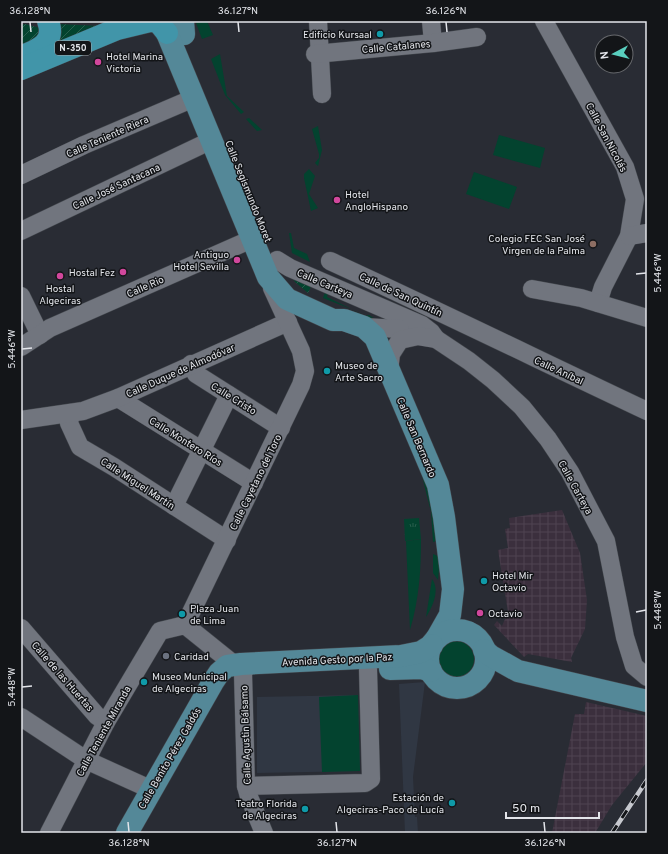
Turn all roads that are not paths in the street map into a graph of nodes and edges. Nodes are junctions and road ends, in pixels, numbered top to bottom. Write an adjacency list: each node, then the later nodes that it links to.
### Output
1 (48, 21): 10 (highway)
2 (318, 21): 9 (street)
3 (431, 21): 8 (street)
4 (544, 21): 17 (street, Calle San Nicolás)
5 (122, 25): 6 (highway); 10 (highway, N-350)
6 (169, 25): 12 (main road, Calle Segismundo Moret); 20 (main road, Calle Segismundo Moret)
7 (477, 37): 8 (street, Calle Catalanes)
8 (433, 43): 9 (street, Calle Catalanes)
9 (317, 54): 11 (street)
10 (23, 64)
11 (322, 94)
12 (194, 98): 13 (main road, Calle Segismundo Moret); 14 (street, Calle Teniente Riera)
13 (212, 140): 15 (street, Calle José Santacana); 18 (main road, Calle Segismundo Moret)
14 (21, 175)
15 (23, 225)
16 (647, 233): 17 (street)
17 (629, 236): 23 (street, Calle San Nicolás)
18 (252, 239): 20 (main road, Calle Segismundo Moret); 28 (street, Calle Rio)
19 (330, 261): 26 (street, Calle de San Quintín)
20 (273, 268): 25 (street); 29 (street, Calle Carteya); 31 (main road)
21 (532, 289): 23 (street)
22 (21, 296): 28 (street)
23 (598, 303): 24 (street)
24 (647, 318)
25 (288, 322): 32 (street, Calle Duque de Almodóvar); 38 (street, Calle Cayetano del Toro)
26 (471, 328): 35 (street, Calle Aníbal)
27 (400, 329): 29 (street, Calle Carteya); 31 (street, Calle Carteya); 31 (street)
28 (40, 335): 30 (street, Calle Rio)
29 (431, 338): 31 (street); 53 (street, Calle Carteya)
30 (21, 347)
31 (378, 347): 43 (main road, Calle San Bernardo)
32 (191, 364): 33 (street, Calle Cristo); 34 (street, Calle Duque de Almodóvar)
33 (229, 395): 38 (street, Calle Cristo); 39 (street)
34 (118, 398): 36 (street, Calle Duque de Almodóvar); 39 (street, Calle Montero Ríos)
35 (647, 411)
36 (71, 413): 37 (street, Calle Duque de Almodóvar); 41 (street, Calle Miguel Martín)
37 (21, 420)
38 (281, 428): 40 (street, Calle Cayetano del Toro)
39 (202, 451): 40 (street, Calle Montero Ríos); 41 (street)
40 (254, 483): 42 (street, Calle Cayetano del Toro)
41 (174, 506): 42 (street, Calle Miguel Martín)
42 (227, 540): 44 (street, Calle Cayetano del Toro)
43 (453, 588): 46 (main road, Calle San Bernardo); 47 (main road, Calle San Bernardo)
44 (185, 625): 48 (street); 56 (street, Calle Teniente Miranda)
45 (21, 628): 56 (street, Calle de las Huertas)
46 (435, 641): 47 (main road); 48 (main road, Avenida Gesto por la Paz); 50 (main road)
47 (478, 642): 51 (main road); 52 (main road)
48 (246, 666): 49 (main road, Avenida Gesto por la Paz); 58 (street, Calle Agustin Bálsamo); 59 (main road, Calle Benito Pérez Galdós)
49 (368, 669): 50 (main road, Avenida Gesto por la Paz); 58 (street)
50 (430, 671): 52 (main road)
51 (518, 671): 52 (main road); 54 (main road)
52 (482, 673)
53 (647, 677)
54 (647, 701)
55 (21, 717): 57 (street)
56 (106, 722): 57 (street, Calle Teniente Miranda)
57 (86, 760): 59 (street); 60 (street, Calle Teniente Miranda)
58 (246, 786): 62 (street, Calle Agustin Bálsamo)
59 (150, 789): 61 (main road, Calle Benito Pérez Galdós)
60 (49, 833)
61 (127, 833)
62 (264, 833)

